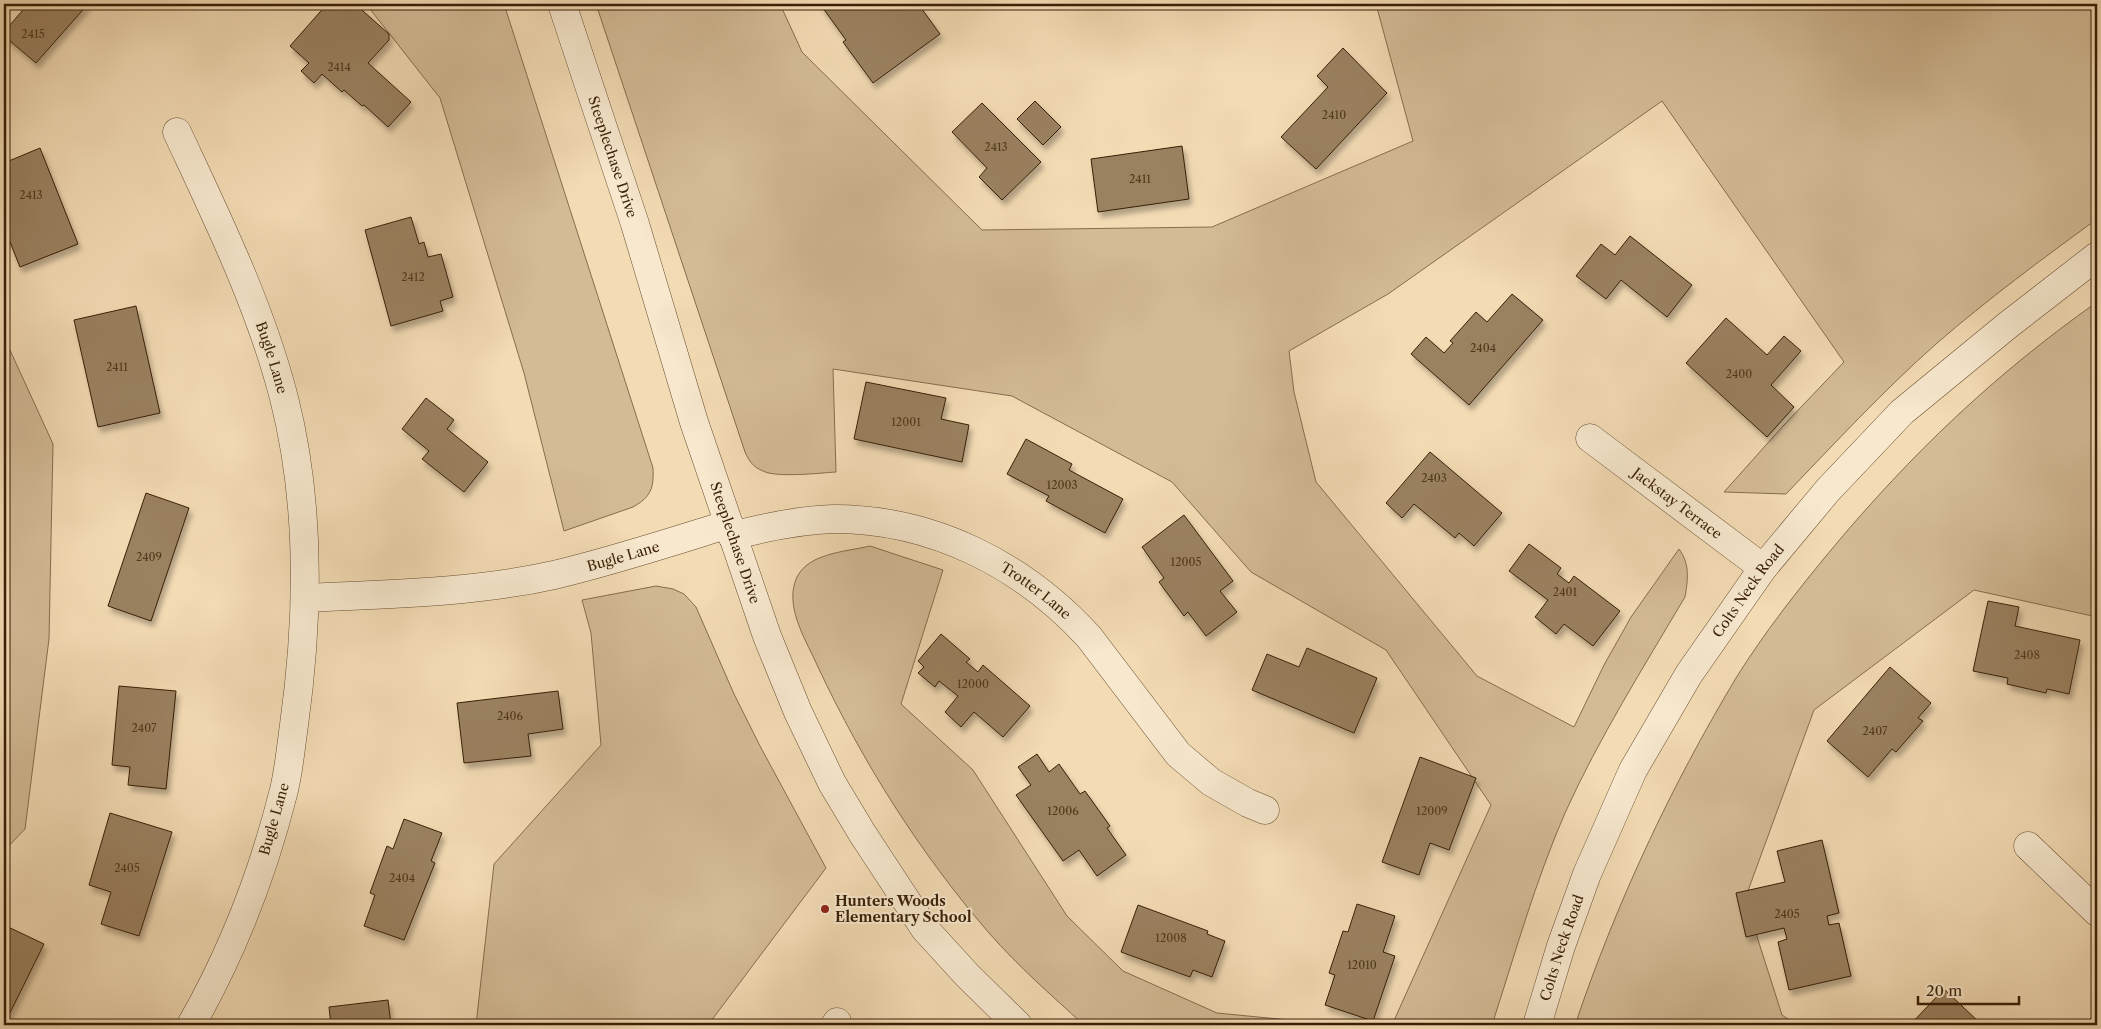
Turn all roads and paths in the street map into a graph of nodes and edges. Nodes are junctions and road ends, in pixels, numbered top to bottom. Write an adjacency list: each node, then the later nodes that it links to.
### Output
1 (562, 4): 5 (street, Steeplechase Drive)
2 (177, 132): 7 (street, Bugle Lane)
3 (2097, 256): 6 (street, Colts Neck Road)
4 (1590, 438): 6 (street, Jackstay Terrace)
5 (731, 530): 7 (street, Bugle Lane); 8 (street, Trotter Lane); 12 (street, Steeplechase Drive)
6 (1763, 568): 13 (street, Colts Neck Road)
7 (306, 598): 11 (street, Bugle Lane)
8 (1264, 810)
9 (2028, 846): 10 (street)
10 (2097, 912)
11 (192, 1025)
12 (1018, 1025)
13 (1536, 1025)

